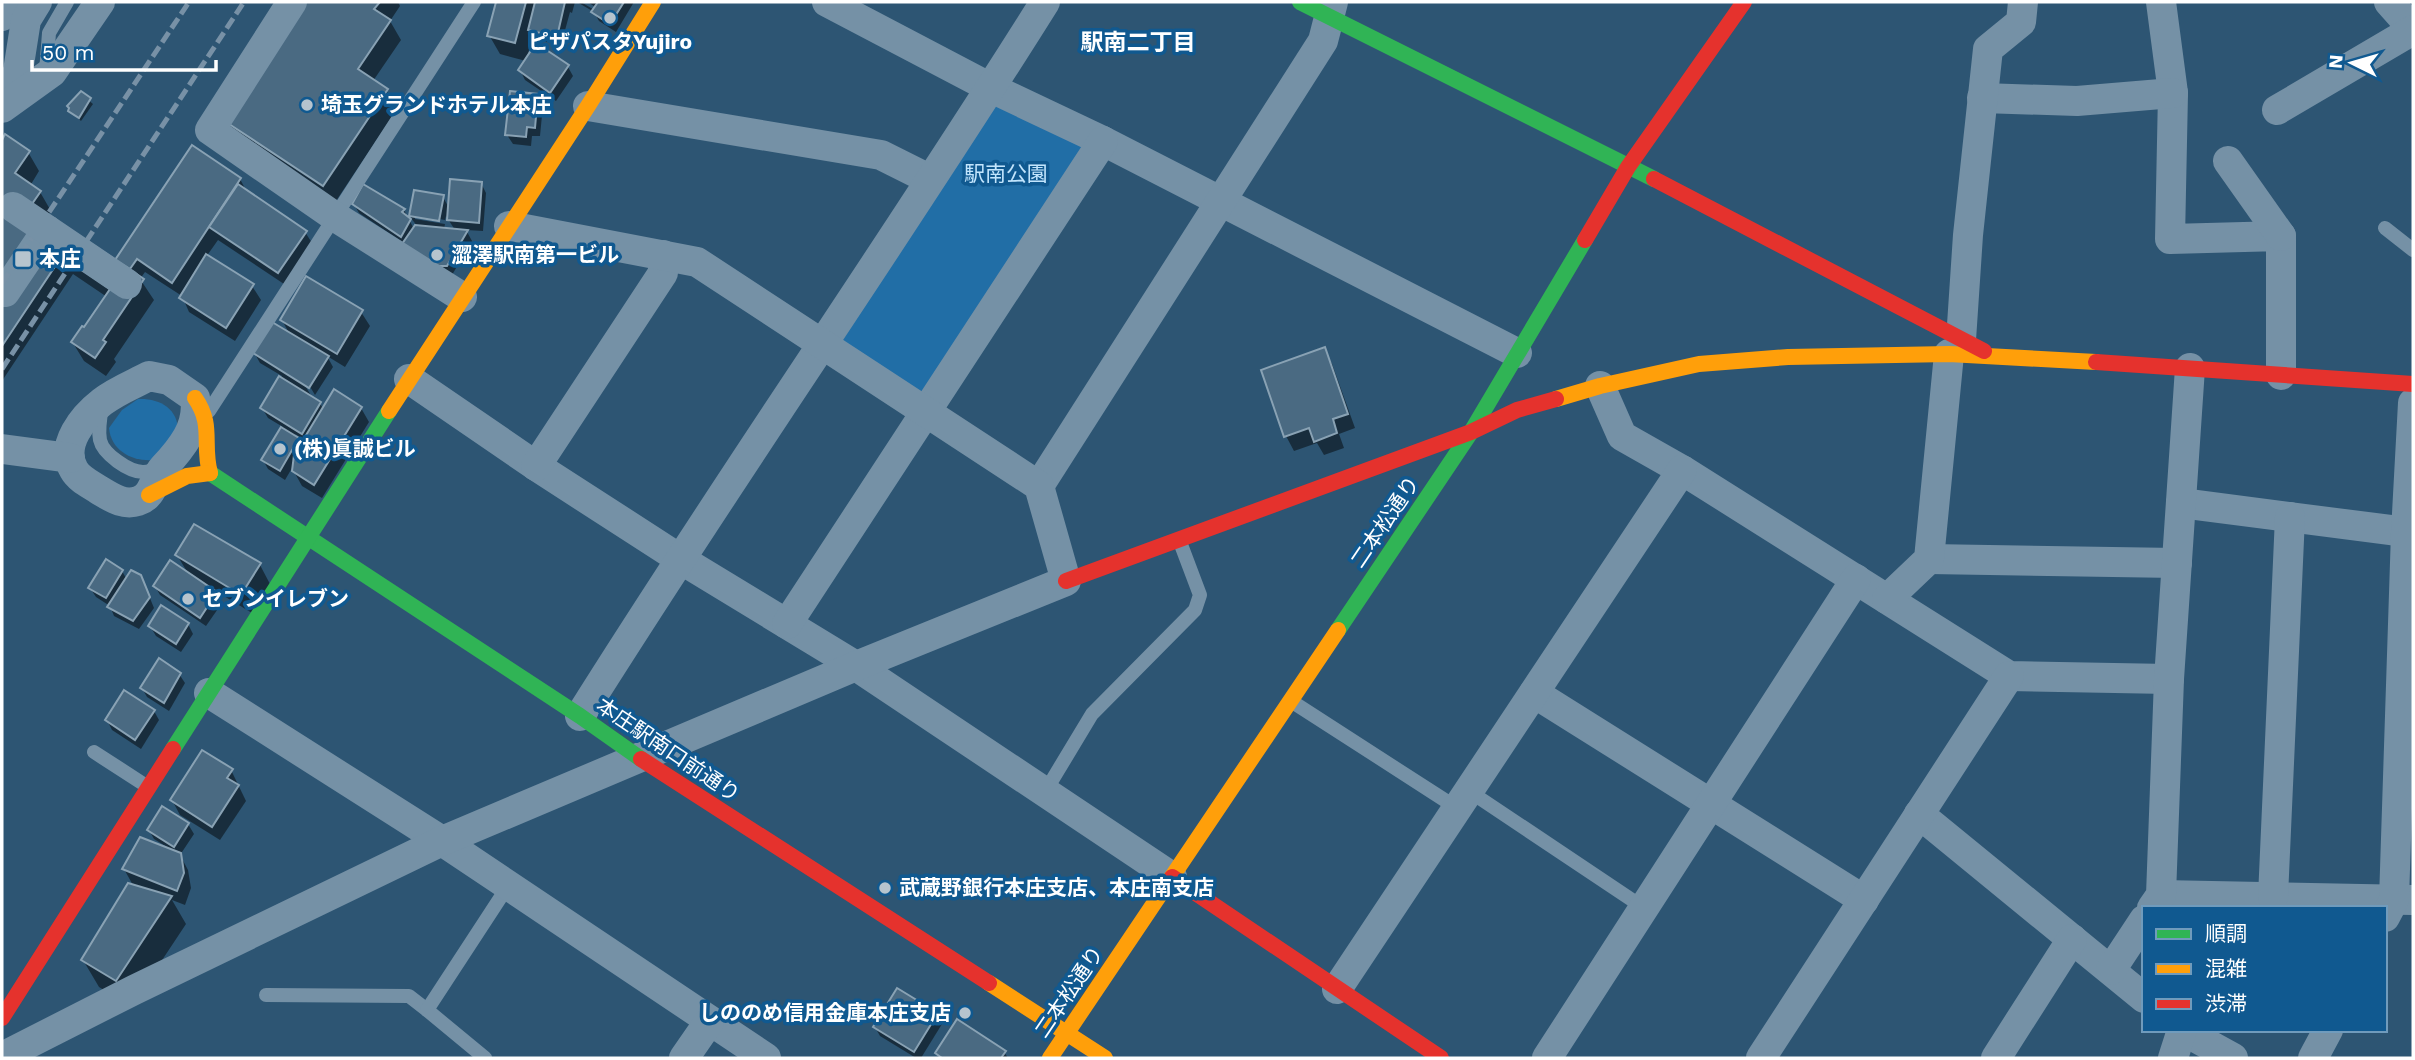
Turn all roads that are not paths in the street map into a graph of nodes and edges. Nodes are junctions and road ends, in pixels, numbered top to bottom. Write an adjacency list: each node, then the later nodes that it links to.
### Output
1 (11, 2): 16 (street)
2 (37, 2): 23 (street)
3 (67, 2): 18 (lane)
4 (100, 2): 18 (street)
5 (292, 2): 31 (street)
6 (474, 2): 31 (lane)
7 (653, 2): 22 (street)
8 (1045, 2): 19 (street)
9 (1300, 2): 15 (street)
10 (1744, 2): 27 (street, 二本松通り)
11 (2023, 2): 21 (street)
12 (2161, 2): 20 (street)
13 (2389, 2): 17 (street)
14 (846, 6): 19 (street)
15 (1331, 10): 27 (street); 29 (street)
16 (2, 16)
17 (2413, 30): 24 (street)
18 (46, 78): 23 (street)
19 (989, 87): 25 (street); 28 (street)
20 (2173, 93): 21 (street); 35 (street)
21 (1982, 98): 42 (street)
22 (588, 106): 28 (street); 32 (street)
23 (2, 108)
24 (2277, 110)
25 (1103, 141): 29 (street); 52 (street)
26 (2228, 162): 35 (street)
27 (1628, 167): 42 (street); 43 (street, 二本松通り)
28 (929, 179): 41 (street)
29 (1221, 201): 43 (street); 60 (street)
30 (13, 207): 34 (street, bridge)
31 (334, 216): 40 (street); 51 (lane)
32 (509, 226): 37 (street); 40 (street)
33 (2385, 228): 36 (lane)
34 (47, 230): 38 (street); 39 (street, bridge)
35 (2281, 236): 45 (street)
36 (2413, 250)
37 (663, 255): 41 (street); 57 (street)
38 (5, 292)
39 (120, 296)
40 (462, 297): 46 (street)
41 (823, 345): 52 (street); 67 (street)
42 (1955, 347): 44 (street); 48 (street); 68 (street)
43 (1517, 352): 53 (street, 二本松通り)
44 (2190, 368): 45 (street); 62 (street)
45 (2281, 375): 47 (street)
46 (409, 379): 57 (street); 65 (street)
47 (2413, 384)
48 (1600, 386): 53 (street); 58 (street)
49 (103, 401): 51 (street); 55 (street); 56 (lane)
50 (2413, 403): 64 (street)
51 (201, 407): 56 (street); 59 (street)
52 (925, 411): 60 (street); 73 (street)
53 (1471, 432): 66 (street); 79 (street, 二本松通り)
54 (2, 449): 55 (street)
55 (70, 458): 61 (street)
56 (172, 460): 61 (street)
57 (536, 466): 67 (street)
58 (1682, 470): 70 (street); 78 (street)
59 (210, 473): 61 (street); 65 (street, 本庄駅南口前通り)
60 (1039, 486): 71 (street)
61 (149, 495)
62 (2181, 503): 63 (street); 69 (street)
63 (2290, 517): 64 (street); 91 (street)
64 (2406, 532): 94 (street)
65 (309, 538): 77 (street); 80 (street, 本庄駅南口前通り)
66 (1179, 540): 71 (street); 84 (lane)
67 (680, 559): 73 (street); 80 (street)
68 (1929, 559): 69 (street); 72 (street)
69 (2177, 563): 76 (street)
70 (1856, 579): 72 (street); 86 (street)
71 (1066, 581): 74 (street)
72 (1887, 599): 75 (street)
73 (787, 624): 74 (street)
74 (856, 666): 82 (street); 84 (street)
75 (2009, 676): 76 (street); 87 (street)
76 (2169, 679): 93 (street)
77 (209, 693): 83 (street); 88 (street)
78 (1534, 693): 85 (street); 86 (street)
79 (1290, 700): 85 (lane); 89 (street, 二本松通り)
80 (580, 716): 82 (street, 本庄駅南口前通り)
81 (94, 752): 83 (lane)
82 (639, 758): 88 (street); 105 (street, 本庄駅南口前通り)
83 (149, 788): 103 (street)
84 (1045, 792): 89 (street)
85 (1463, 800): 95 (lane); 99 (street)
86 (1711, 804): 92 (street); 95 (street)
87 (1919, 814): 92 (street); 97 (street)
88 (442, 841): 90 (street); 109 (street)
89 (1172, 877): 99 (street); 105 (street, 二本松通り)
90 (508, 886): 102 (lane); 104 (street)
91 (2273, 897): 93 (street); 94 (street)
92 (1864, 900): 117 (street)
93 (2156, 901)
94 (2398, 906)
95 (1644, 908): 116 (street)
96 (2142, 923): 98 (street)
97 (2072, 939): 98 (street); 118 (street)
98 (2110, 970): 101 (street)
99 (1337, 989): 115 (street)
100 (266, 995): 102 (lane)
101 (2142, 996)
102 (427, 1010): 110 (lane)
103 (2, 1018)
104 (709, 1022): 111 (street); 112 (street)
105 (1067, 1032): 113 (street, 二本松通り); 114 (street, 本庄駅南口前通り)
106 (2181, 1032): 119 (street)
107 (2186, 1032): 120 (street)
108 (2327, 1032): 121 (street)
109 (2, 1057)
110 (485, 1058)
111 (684, 1058)
112 (766, 1058)
113 (1050, 1058)
114 (1105, 1058)
115 (1441, 1058)
116 (1546, 1058)
117 (1761, 1058)
118 (1996, 1058)
119 (2173, 1058)
120 (2233, 1058)
121 (2313, 1058)

